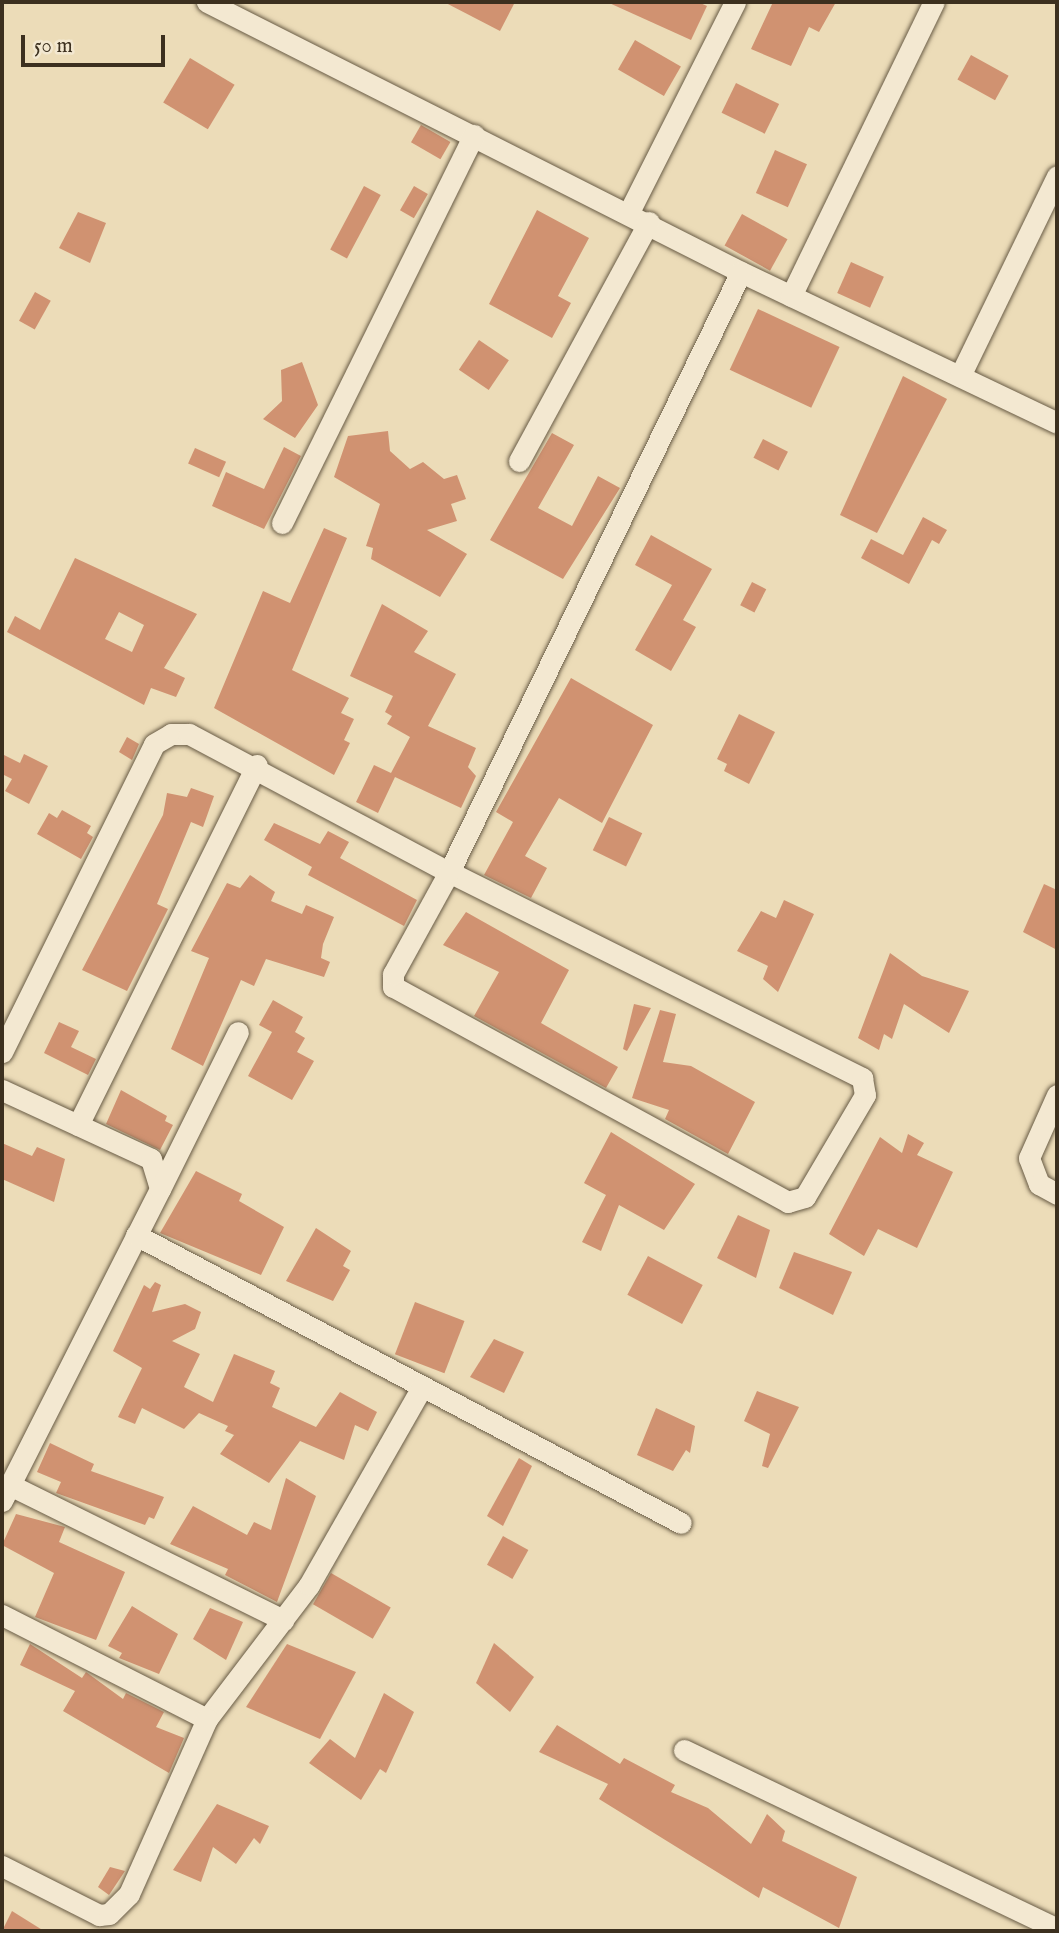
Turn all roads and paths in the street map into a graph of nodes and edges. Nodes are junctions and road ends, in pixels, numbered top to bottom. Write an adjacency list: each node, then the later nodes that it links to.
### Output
1 (207, 2): 4 (street)
2 (735, 2): 6 (street)
3 (933, 2): 9 (street)
4 (474, 135): 6 (street); 13 (street)
5 (1057, 176): 10 (street)
6 (629, 212): 7 (street)
7 (649, 222): 8 (street); 12 (street)
8 (741, 272): 9 (street); 15 (street)
9 (790, 296): 10 (street)
10 (960, 376): 11 (street)
11 (1057, 422)
12 (519, 461)
13 (282, 523)
14 (257, 765): 15 (street); 17 (street); 20 (street)
15 (449, 872): 15 (street)
16 (238, 1032): 21 (street)
17 (2, 1052)
18 (2, 1090): 20 (street)
19 (1057, 1095): 22 (street)
20 (78, 1125): 21 (street)
21 (160, 1189): 23 (street)
22 (1057, 1194)
23 (136, 1235): 24 (street); 25 (street)
24 (422, 1388): 26 (street); 28 (street)
25 (6, 1493): 28 (street)
26 (681, 1522)
27 (2, 1615): 29 (street)
28 (283, 1620): 29 (street)
29 (207, 1719): 31 (street)
30 (684, 1750): 32 (street)
31 (2, 1866)
32 (1057, 1929)

